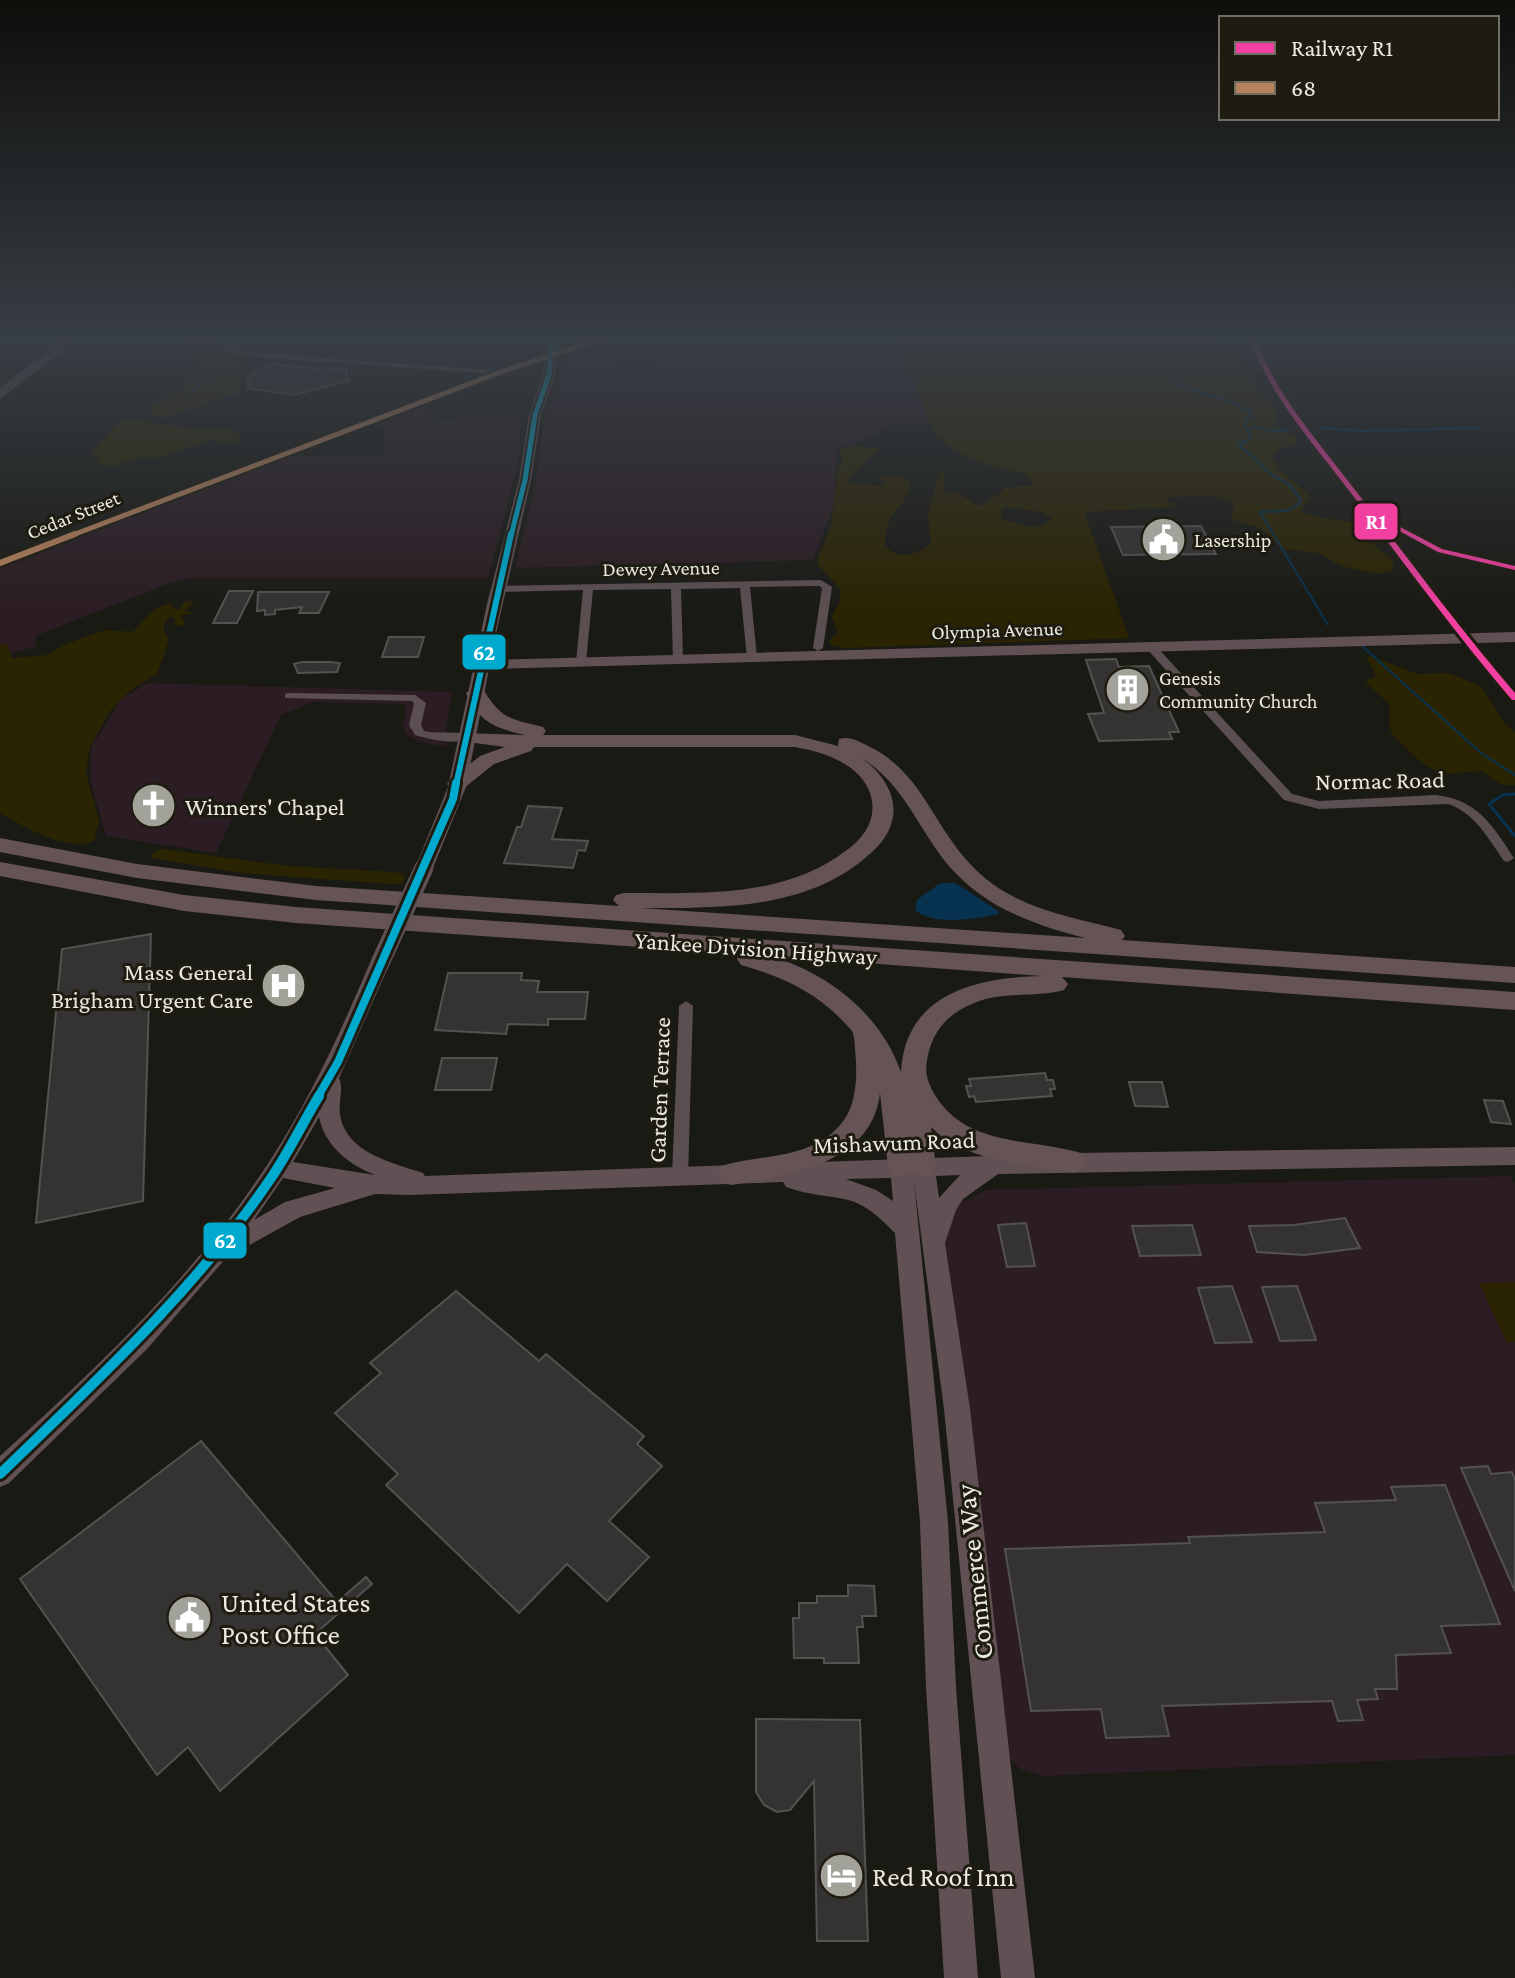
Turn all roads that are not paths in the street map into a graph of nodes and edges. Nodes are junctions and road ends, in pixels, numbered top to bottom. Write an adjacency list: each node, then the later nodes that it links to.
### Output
1 (353, 428): 3 (street, Cedar Street)
2 (533, 428): 7 (main road)
3 (0, 563)
4 (745, 584): 5 (street, Dewey Avenue); 10 (street, Dewey Avenue); 11 (street)
5 (676, 586): 6 (street, Dewey Avenue); 12 (street)
6 (588, 588): 7 (street, Dewey Avenue); 13 (street)
7 (497, 589): 14 (main road)
8 (1515, 637): 9 (main road, Olympia Avenue)
9 (1150, 646): 11 (main road, Olympia Avenue); 24 (street, Normac Road)
10 (818, 648)
11 (752, 658): 12 (main road, Olympia Avenue)
12 (678, 660): 13 (main road, Olympia Avenue)
13 (581, 662): 14 (main road, Olympia Avenue)
14 (481, 665): 15 (main road)
15 (476, 693): 17 (highway); 18 (main road)
16 (289, 696): 18 (street)
17 (538, 731): 18 (highway); 30 (highway)
18 (467, 737): 19 (highway); 20 (main road)
19 (580, 741): 20 (highway); 27 (highway)
20 (457, 784): 36 (main road, bridge)
21 (0, 834): 23 (highway)
22 (0, 845): 23 (highway, Yankee Division Highway)
23 (37, 853): 27 (highway, Yankee Division Highway)
24 (1508, 858)
25 (0, 869): 28 (highway, Yankee Division Highway)
26 (0, 881): 28 (highway)
27 (316, 893): 30 (highway, Yankee Division Highway)
28 (184, 903): 29 (highway, Yankee Division Highway)
29 (588, 936): 32 (highway, Yankee Division Highway); 35 (highway)
30 (1285, 960): 31 (highway, Yankee Division Highway)
31 (1515, 975)
32 (1360, 991): 33 (highway, Yankee Division Highway); 37 (highway)
33 (1515, 1001)
34 (686, 1006): 44 (street, Garden Terrace)
35 (863, 1029): 41 (highway); 43 (highway)
36 (338, 1062): 42 (main road); 45 (main road)
37 (915, 1081): 39 (highway); 41 (highway)
38 (1515, 1156): 39 (main road, Mishawum Road)
39 (1074, 1162): 40 (main road, Mishawum Road)
40 (995, 1164): 41 (main road, Mishawum Road); 49 (main road)
41 (912, 1167): 43 (main road, Mishawum Road); 47 (main road, Commerce Way); 49 (main road, Commerce Way)
42 (277, 1168): 46 (main road, Mishawum Road); 48 (main road)
43 (731, 1174): 44 (main road, Mishawum Road); 47 (main road)
44 (680, 1176): 45 (main road, Mishawum Road)
45 (447, 1184): 46 (main road, Mishawum Road)
46 (381, 1186): 48 (main road)
47 (906, 1229): 51 (main road, Commerce Way)
48 (216, 1252): 50 (main road)
49 (934, 1252): 52 (main road, Commerce Way)
50 (0, 1474)
51 (961, 1978)
52 (1018, 1978)

